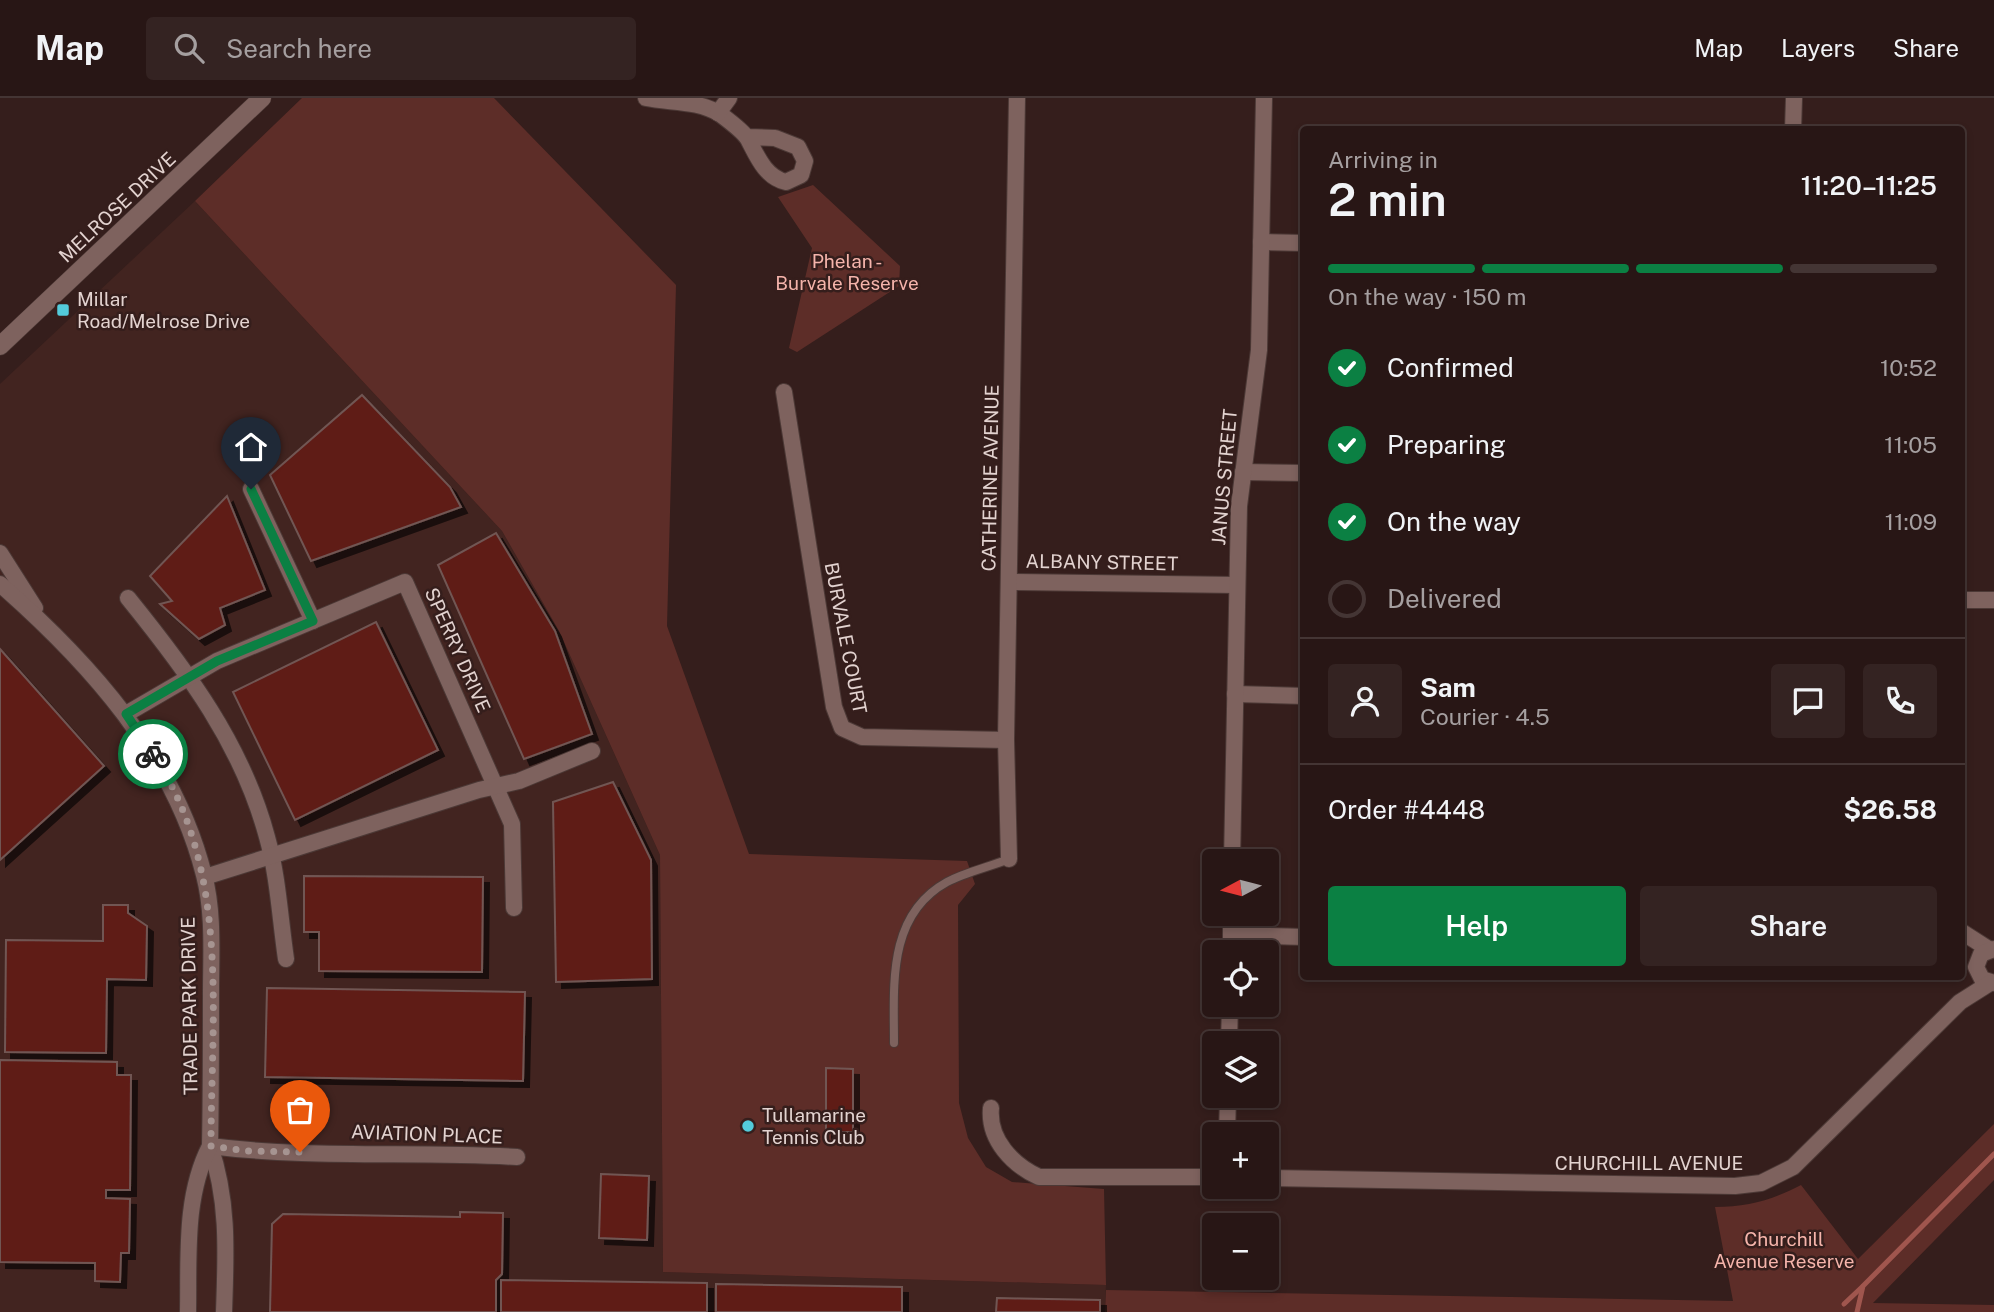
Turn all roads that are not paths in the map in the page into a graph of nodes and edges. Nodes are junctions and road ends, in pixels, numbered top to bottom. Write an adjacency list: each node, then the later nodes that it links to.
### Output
1 (262, 98): 13 (street, MELROSE DRIVE)
2 (646, 98): 7 (street)
3 (729, 98): 8 (street)
4 (1017, 98): 19 (street, CATHERINE AVENUE)
5 (1264, 98): 11 (street, JANUS STREET)
6 (1794, 98): 9 (street)
7 (681, 100): 8 (street)
8 (718, 113): 10 (street)
9 (1793, 126)
10 (747, 137)
11 (1261, 242): 12 (street); 15 (street, JANUS STREET)
12 (1300, 243)
13 (0, 346)
14 (784, 392): 31 (street, BURVALE COURT)
15 (1243, 472): 16 (street); 21 (street, JANUS STREET)
16 (1300, 473)
17 (251, 489): 25 (street)
18 (0, 553): 26 (street, TRADE PARK DRIVE)
19 (1009, 582): 21 (street, ALBANY STREET); 31 (street, CATHERINE AVENUE)
20 (0, 583): 26 (street, TRADE PARK DRIVE)
21 (1237, 585): 28 (street, JANUS STREET)
22 (128, 598): 27 (street)
23 (1965, 600): 24 (street)
24 (1994, 600)
25 (313, 621): 27 (street, SPERRY DRIVE); 33 (street, SPERRY DRIVE)
26 (44, 622): 30 (street, TRADE PARK DRIVE)
27 (190, 676): 30 (street, SPERRY DRIVE); 35 (street)
28 (1236, 694): 29 (street); 34 (street, JANUS STREET)
29 (1300, 696)
30 (126, 714): 37 (street, TRADE PARK DRIVE)
31 (1006, 740): 36 (street, CATHERINE AVENUE)
32 (592, 751): 33 (street)
33 (497, 786): 35 (street); 38 (street, SPERRY DRIVE)
34 (1232, 849)
35 (271, 856): 37 (street); 46 (street)
36 (1009, 859): 50 (lane)
37 (205, 877): 52 (street, TRADE PARK DRIVE)
38 (514, 908)
39 (1231, 926): 41 (street)
40 (1965, 934): 45 (street)
41 (1231, 935): 42 (street); 43 (street)
42 (1300, 937)
43 (1231, 940)
44 (1965, 945): 47 (street)
45 (1992, 949): 47 (street, CHURCHILL AVENUE)
46 (286, 959)
47 (1977, 967): 48 (street); 49 (street, CHURCHILL AVENUE)
48 (1992, 983): 49 (street, CHURCHILL AVENUE)
49 (1960, 1002): 55 (street, CHURCHILL AVENUE)
50 (894, 1043)
51 (991, 1108): 54 (street)
52 (211, 1146): 53 (street, AVIATION PLACE); 56 (street, TRADE PARK DRIVE); 57 (street, TRADE PARK DRIVE)
53 (517, 1157)
54 (1202, 1177)
55 (1279, 1178)
56 (188, 1312)
57 (224, 1312)

